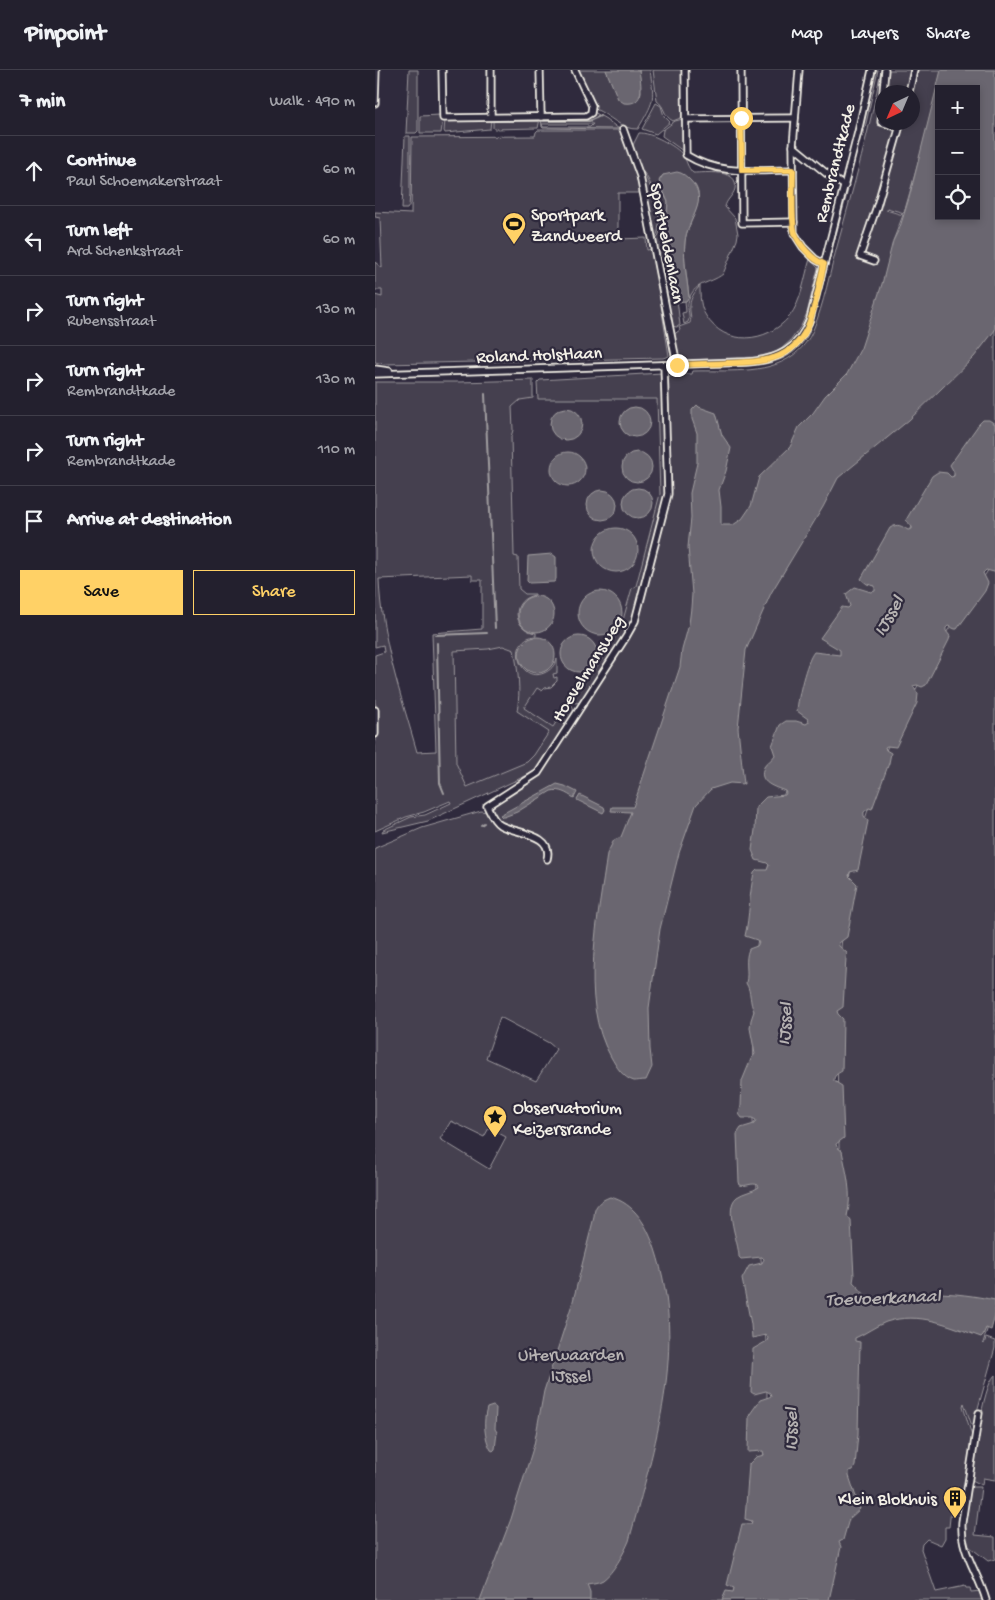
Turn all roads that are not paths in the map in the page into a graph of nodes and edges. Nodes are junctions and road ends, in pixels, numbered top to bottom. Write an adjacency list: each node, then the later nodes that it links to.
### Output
1 (376, 70): 14 (street)
2 (442, 70): 15 (street)
3 (491, 70): 15 (street)
4 (540, 70): 16 (street)
5 (575, 70): 16 (street)
6 (685, 70): 19 (street)
7 (741, 70): 17 (street)
8 (799, 70): 18 (street)
9 (872, 70): 25 (street, Rembrandtkade)
10 (885, 70): 12 (street)
11 (914, 70): 13 (street)
12 (884, 85)
13 (911, 85)
14 (375, 103)
15 (491, 117): 16 (street)
16 (541, 117)
17 (741, 118): 18 (street); 19 (street); 23 (street)
18 (795, 118): 22 (street)
19 (686, 119): 23 (street)
20 (623, 128): 30 (street, Sportveldenlaan)
21 (899, 130): 27 (street, Rembrandtkade)
22 (793, 146): 24 (street); 25 (street)
23 (742, 170): 24 (street); 26 (street)
24 (793, 170): 26 (street)
25 (845, 186): 28 (street, Rembrandtkade)
26 (794, 222): 28 (street)
27 (874, 261)
28 (824, 264): 30 (street, Rembrandtkade)
29 (664, 365): 30 (street, Roland Holstlaan); 32 (street, Roland Holstlaan); 36 (street, Hoevelmansweg)
30 (677, 365)
31 (375, 369): 32 (street, Roland Holstlaan)
32 (401, 373): 33 (street, Roland Holstlaan)
33 (375, 374)
34 (375, 710): 35 (street)
35 (375, 734)
36 (547, 859)
37 (979, 1413): 38 (street)
38 (986, 1600)

